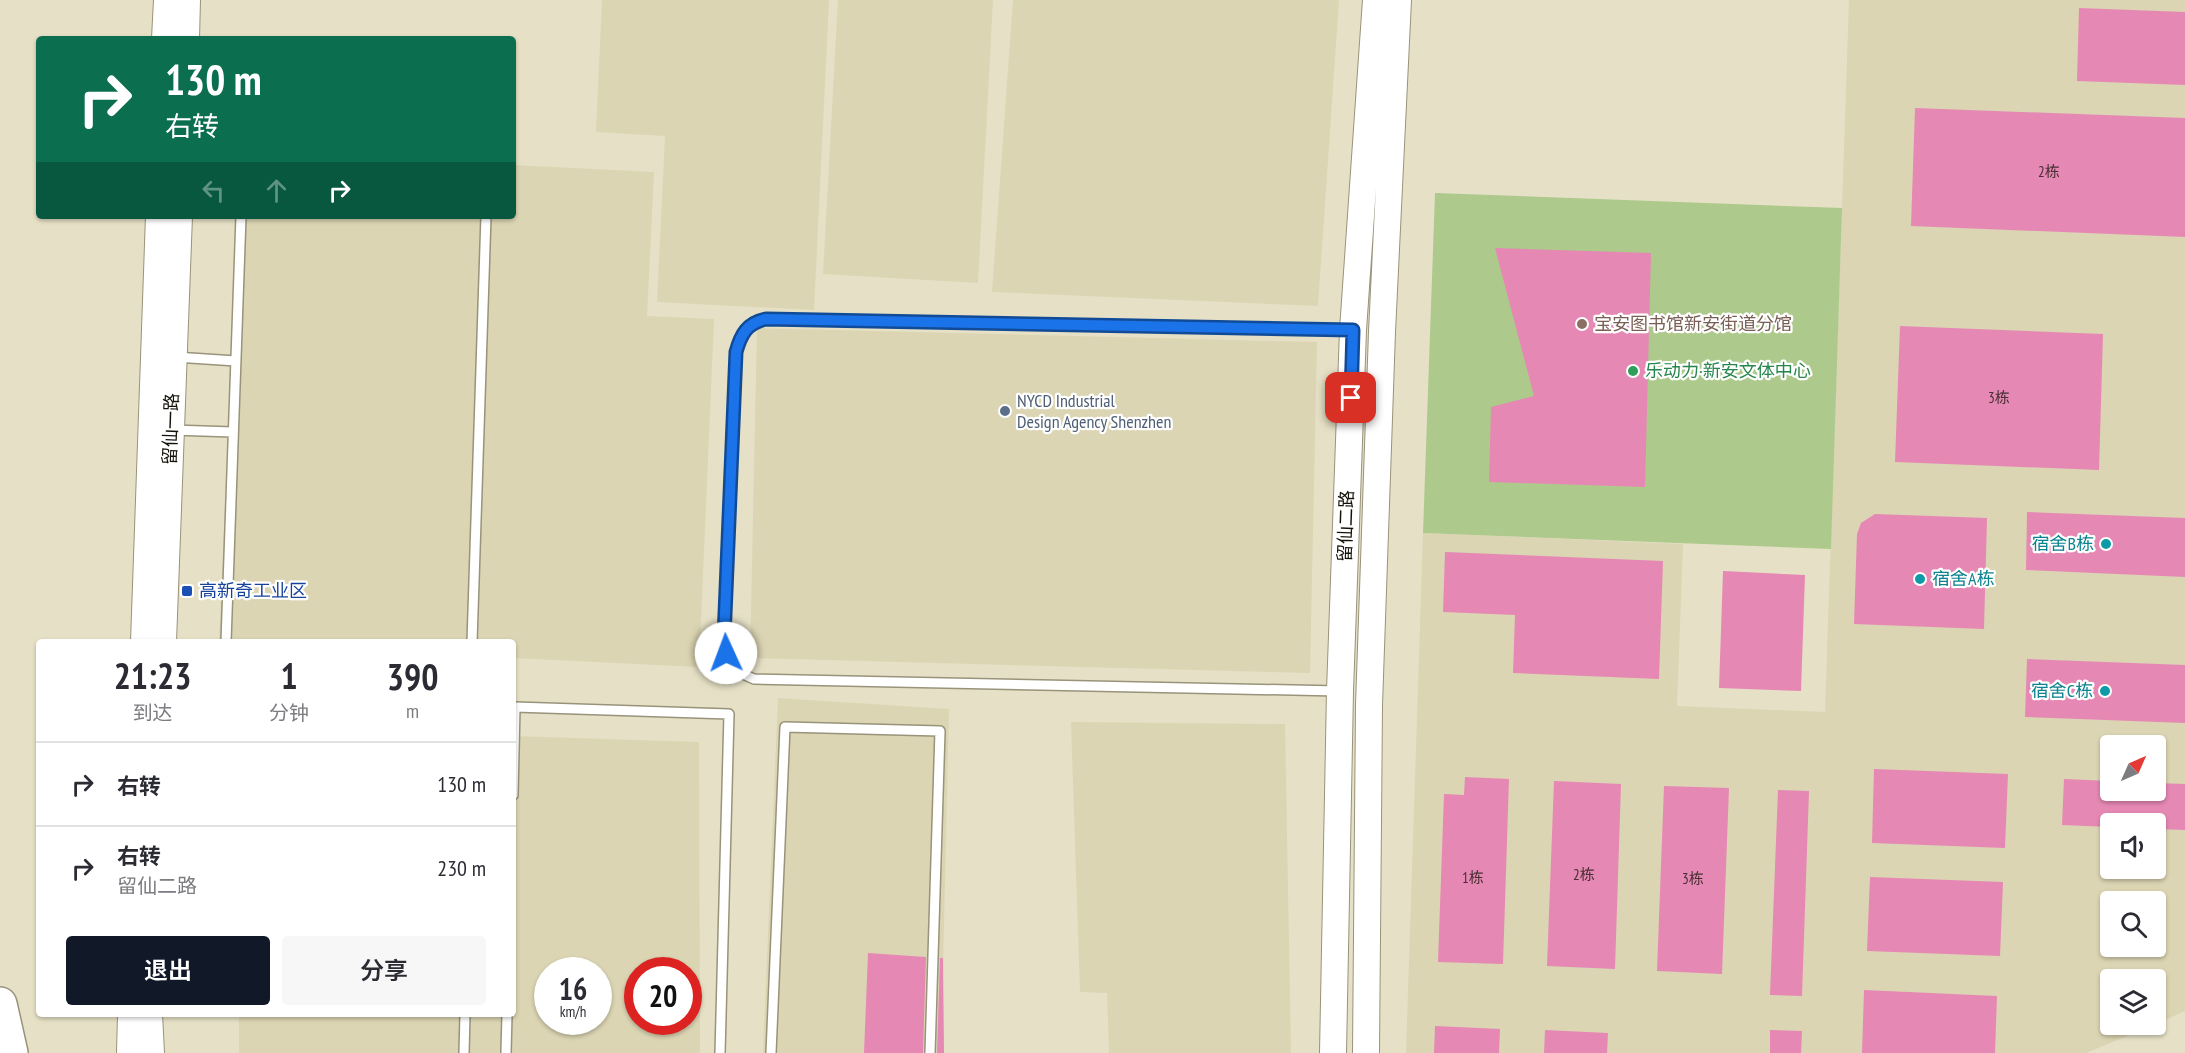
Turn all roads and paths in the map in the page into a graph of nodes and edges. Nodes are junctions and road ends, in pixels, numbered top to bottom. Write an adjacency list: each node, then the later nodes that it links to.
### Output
1 (167, 0): 5 (street)
2 (187, 0): 6 (street)
3 (1376, 0): 11 (street, 留仙二路)
4 (1398, 0): 35 (street, 留仙二路)
5 (165, 36)
6 (186, 36)
7 (159, 219): 12 (street, 留仙一路)
8 (179, 219): 12 (street, 留仙一路)
9 (240, 219): 13 (lane)
10 (486, 219): 19 (lane)
11 (1353, 330): 20 (street, 留仙二路); 20 (lane)
12 (164, 357): 13 (lane); 14 (street, 留仙一路)
13 (236, 361): 15 (lane)
14 (161, 430): 15 (lane); 16 (street, 留仙一路); 17 (street, 留仙一路)
15 (233, 432): 18 (lane)
16 (144, 639)
17 (163, 639)
18 (226, 639)
19 (472, 639)
20 (1340, 691): 34 (street, 留仙二路)
21 (516, 707): 31 (lane)
22 (0, 1004): 26 (highway)
23 (465, 1017): 29 (lane)
24 (507, 1017): 30 (lane)
25 (140, 1021): 27 (street); 28 (street)
26 (11, 1053)
27 (130, 1053)
28 (151, 1053)
29 (464, 1053)
30 (506, 1053)
31 (720, 1053)
32 (771, 1053): 33 (lane)
33 (930, 1053)
34 (1333, 1053)
35 (1366, 1053)

